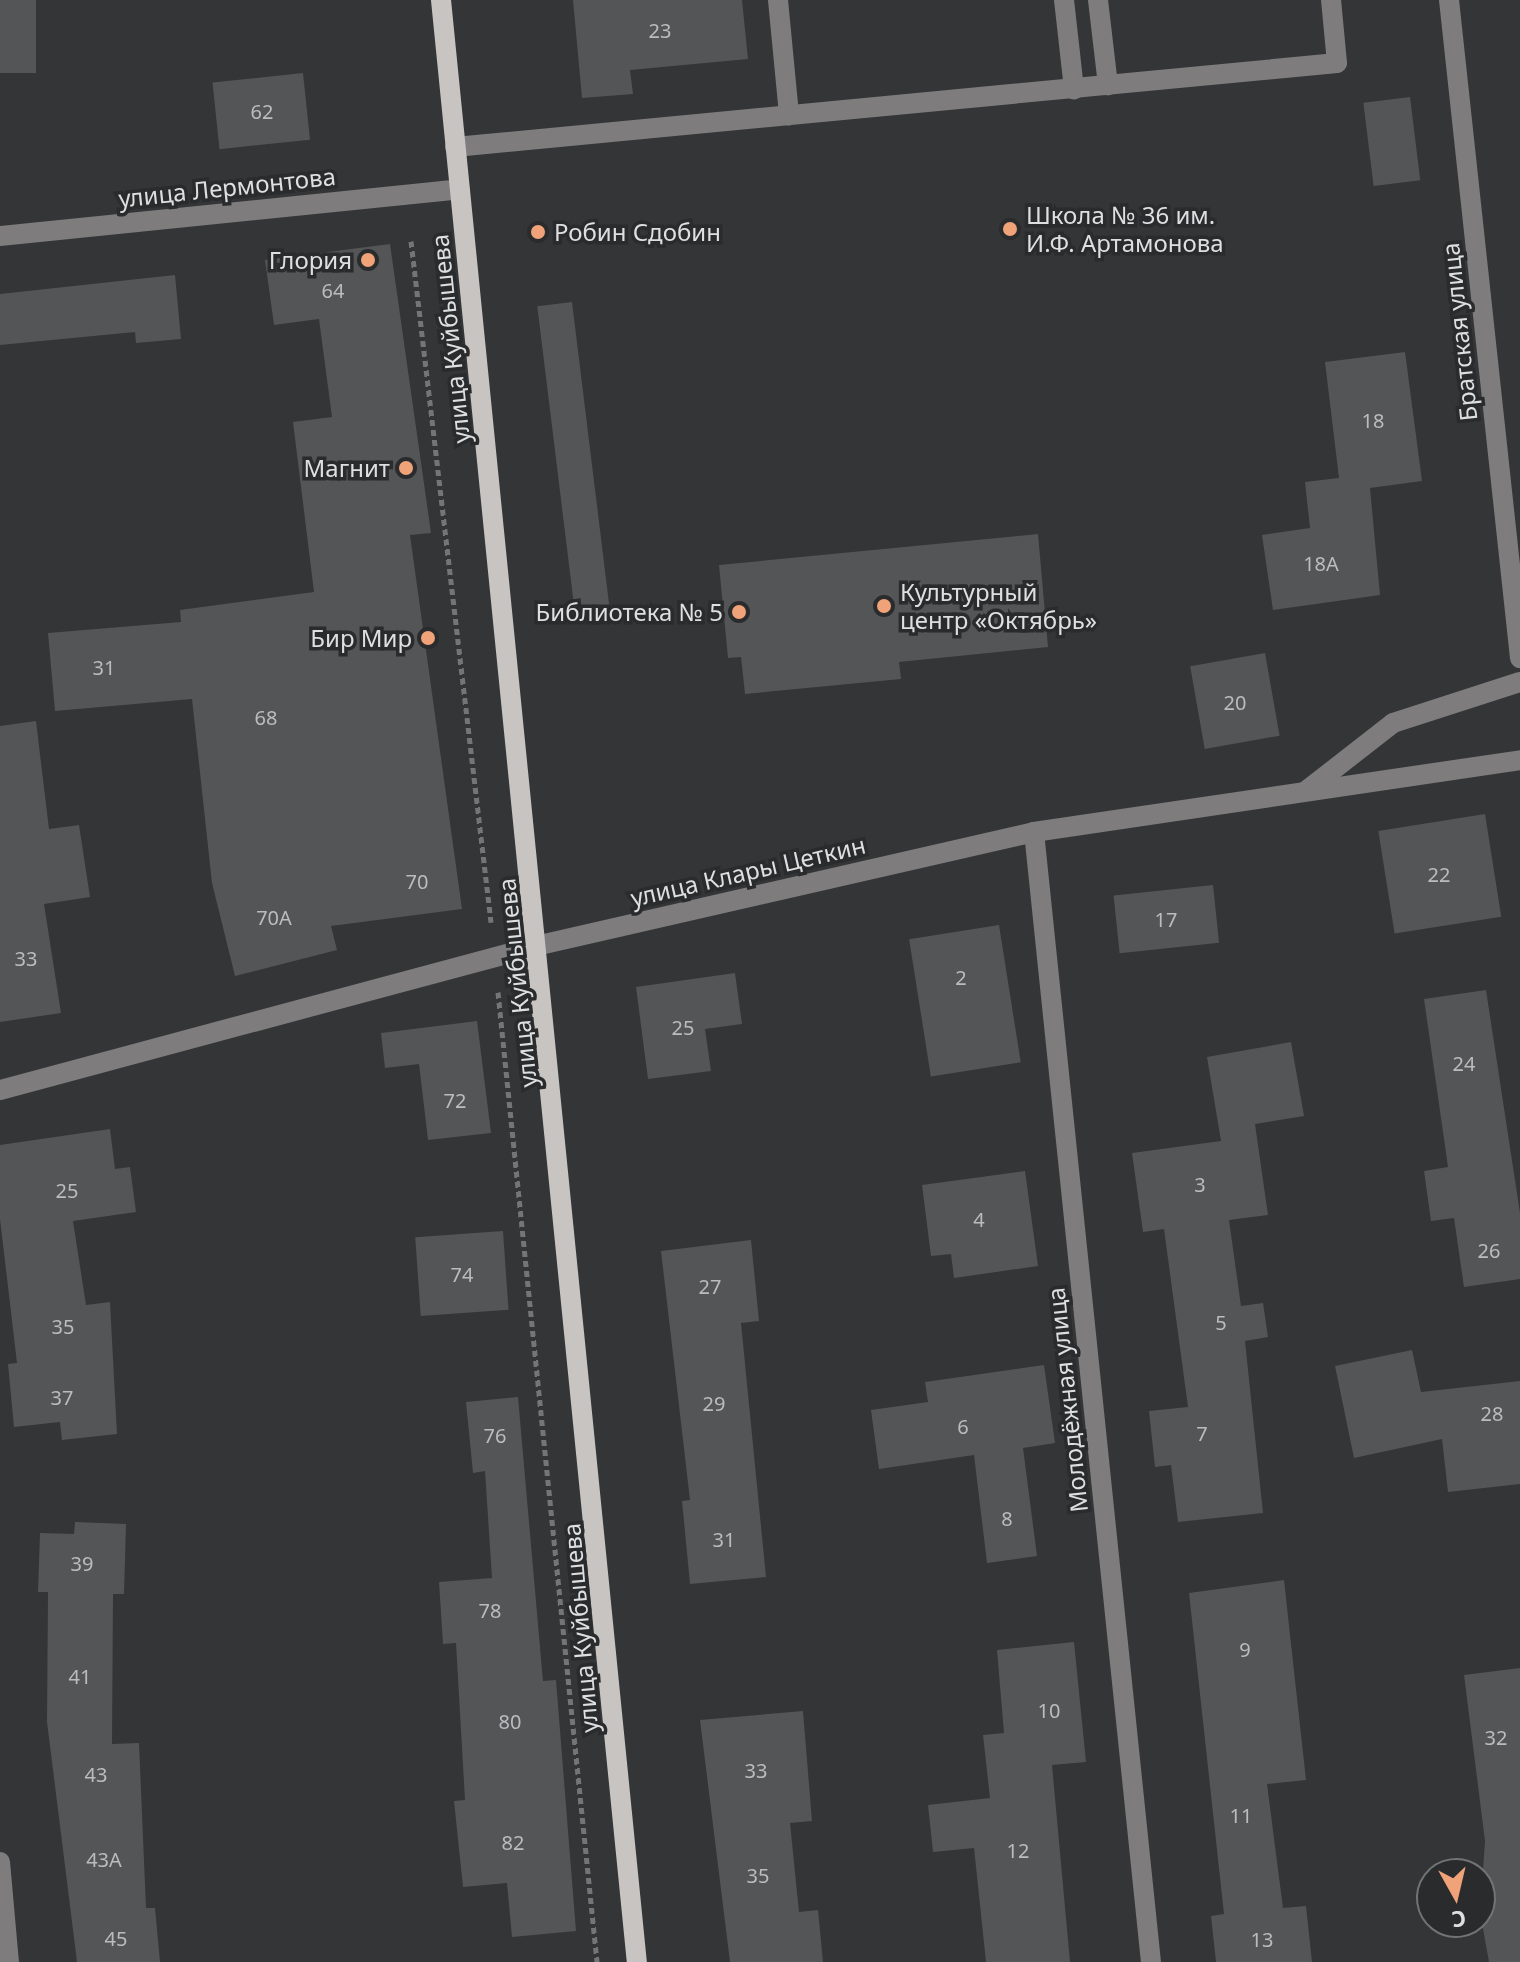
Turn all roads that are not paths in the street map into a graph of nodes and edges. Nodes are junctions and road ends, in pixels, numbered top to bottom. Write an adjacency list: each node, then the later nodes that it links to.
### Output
1 (441, 0): 10 (main road, улица Куйбышева)
2 (778, 0): 9 (street)
3 (1064, 0): 8 (street)
4 (1098, 0): 7 (street)
5 (1331, 0): 7 (street)
6 (1449, 0): 13 (street, Братская улица)
7 (1108, 85): 8 (street)
8 (1074, 89): 9 (street)
9 (789, 115): 10 (street)
10 (455, 147): 11 (main road, улица Куйбышева)
11 (460, 189): 12 (street, улица Лермонтова); 18 (main road, улица Куйбышева)
12 (0, 236)
13 (1520, 658)
14 (1520, 682): 16 (street)
15 (1520, 760): 16 (street, улица Клары Цеткин)
16 (1306, 791): 17 (street, улица Клары Цеткин)
17 (1034, 832): 18 (street, улица Клары Цеткин); 23 (street, Молодёжная улица)
18 (540, 945): 19 (street, улица Клары Цеткин); 22 (main road, улица Куйбышева)
19 (0, 1090)
20 (0, 1862): 21 (street)
21 (9, 1962)
22 (637, 1962)
23 (1151, 1962)

